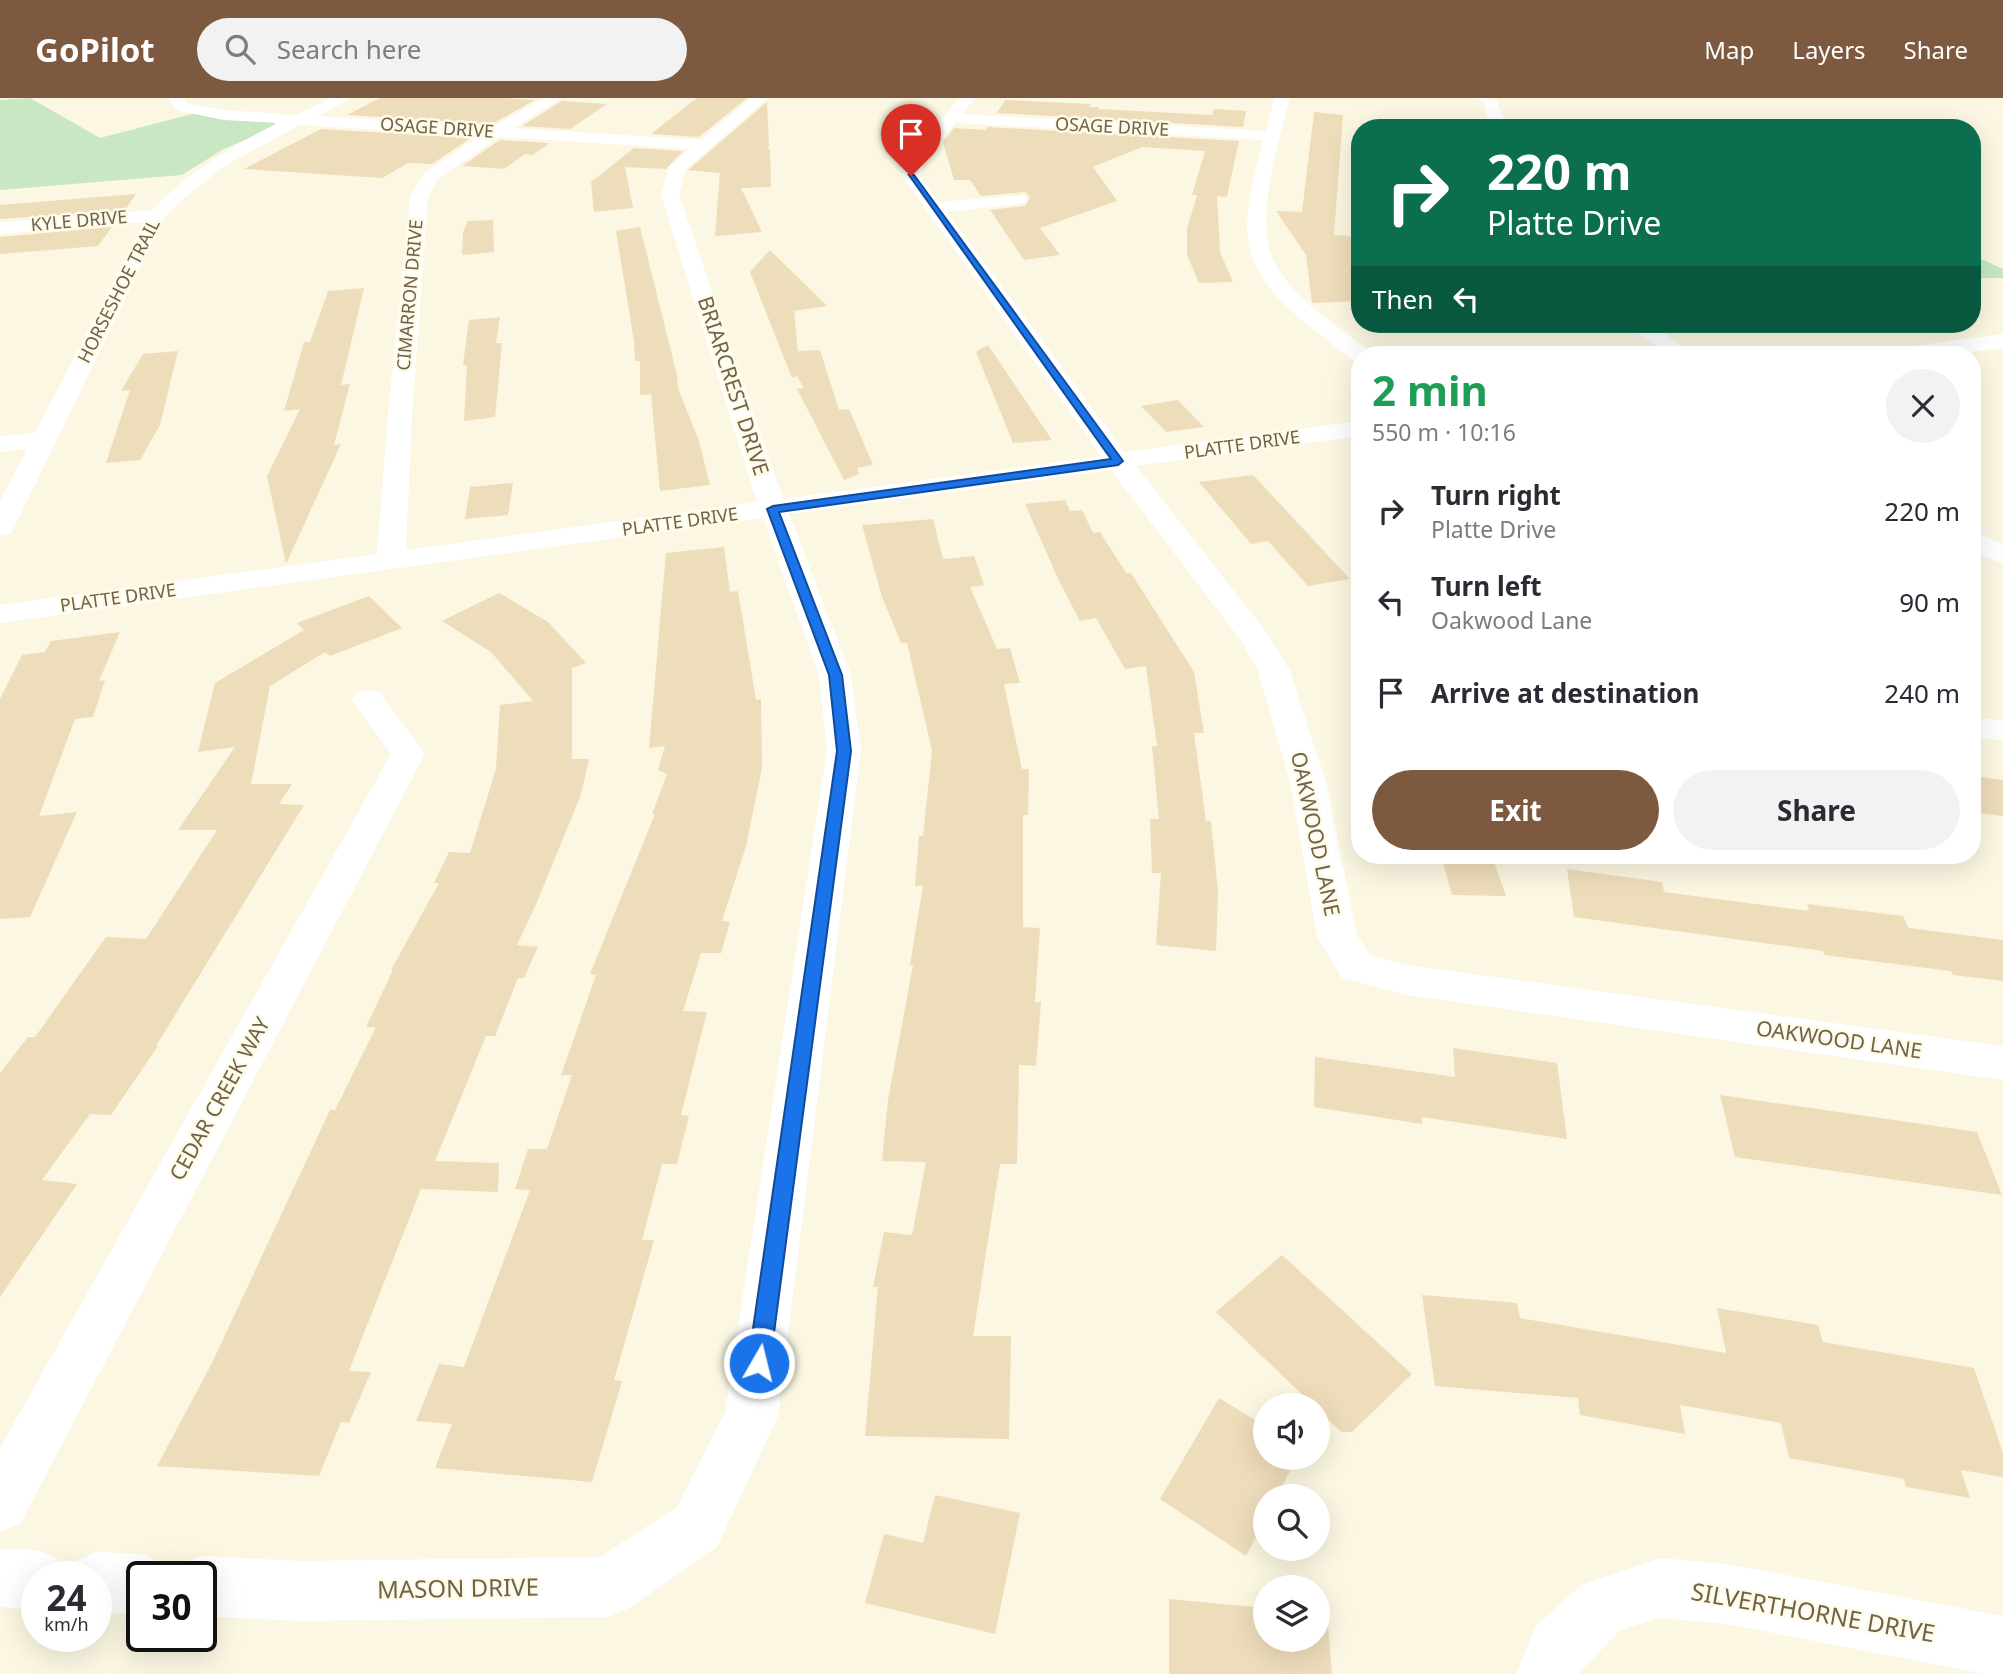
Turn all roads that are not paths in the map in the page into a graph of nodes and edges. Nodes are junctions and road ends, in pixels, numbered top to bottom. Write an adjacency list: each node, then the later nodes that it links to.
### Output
1 (176, 98): 9 (street, OSAGE DRIVE)
2 (343, 98): 9 (street, HORSESHOE TRAIL)
3 (554, 98): 10 (street, CIMARRON DRIVE)
4 (760, 98): 12 (street, BRIARCREST DRIVE)
5 (1282, 98): 11 (street)
6 (1486, 98): 8 (street)
7 (959, 108): 11 (street, OSAGE DRIVE); 14 (street, OAKWOOD LANE)
8 (1496, 119)
9 (299, 120): 10 (street, OSAGE DRIVE); 15 (street, HORSESHOE TRAIL)
10 (496, 132): 12 (street, OSAGE DRIVE); 30 (street, CIMARRON DRIVE)
11 (1272, 136): 21 (street)
12 (703, 145): 26 (street, BRIARCREST DRIVE)
13 (1019, 199): 14 (street)
14 (933, 208): 25 (street, OAKWOOD LANE)
15 (157, 215): 16 (street, KYLE DRIVE); 23 (street, HORSESHOE TRAIL)
16 (0, 228)
17 (1650, 333): 19 (street)
18 (2003, 341): 20 (street)
19 (1670, 346)
20 (1966, 346)
21 (1351, 347)
22 (1351, 429): 25 (street, PLATTE DRIVE)
23 (44, 440): 24 (street); 27 (street, HORSESHOE TRAIL)
24 (0, 444)
25 (1118, 461): 26 (street, PLATTE DRIVE); 35 (street, OAKWOOD LANE)
26 (773, 509): 30 (street, PLATTE DRIVE); 37 (street, BRIARCREST DRIVE)
27 (0, 528)
28 (1981, 544): 29 (street)
29 (2003, 555)
30 (391, 562): 31 (street, PLATTE DRIVE)
31 (0, 614)
32 (368, 700): 36 (street, CEDAR CREEK WAY)
33 (1981, 729): 34 (street)
34 (2003, 730)
35 (2003, 1063)
36 (0, 1504)
37 (697, 1527): 40 (street, MASON DRIVE)
38 (0, 1578): 39 (street)
39 (21, 1579)
40 (217, 1587)
41 (2003, 1647): 42 (street, SILVERTHORNE DRIVE)
42 (1552, 1661)

